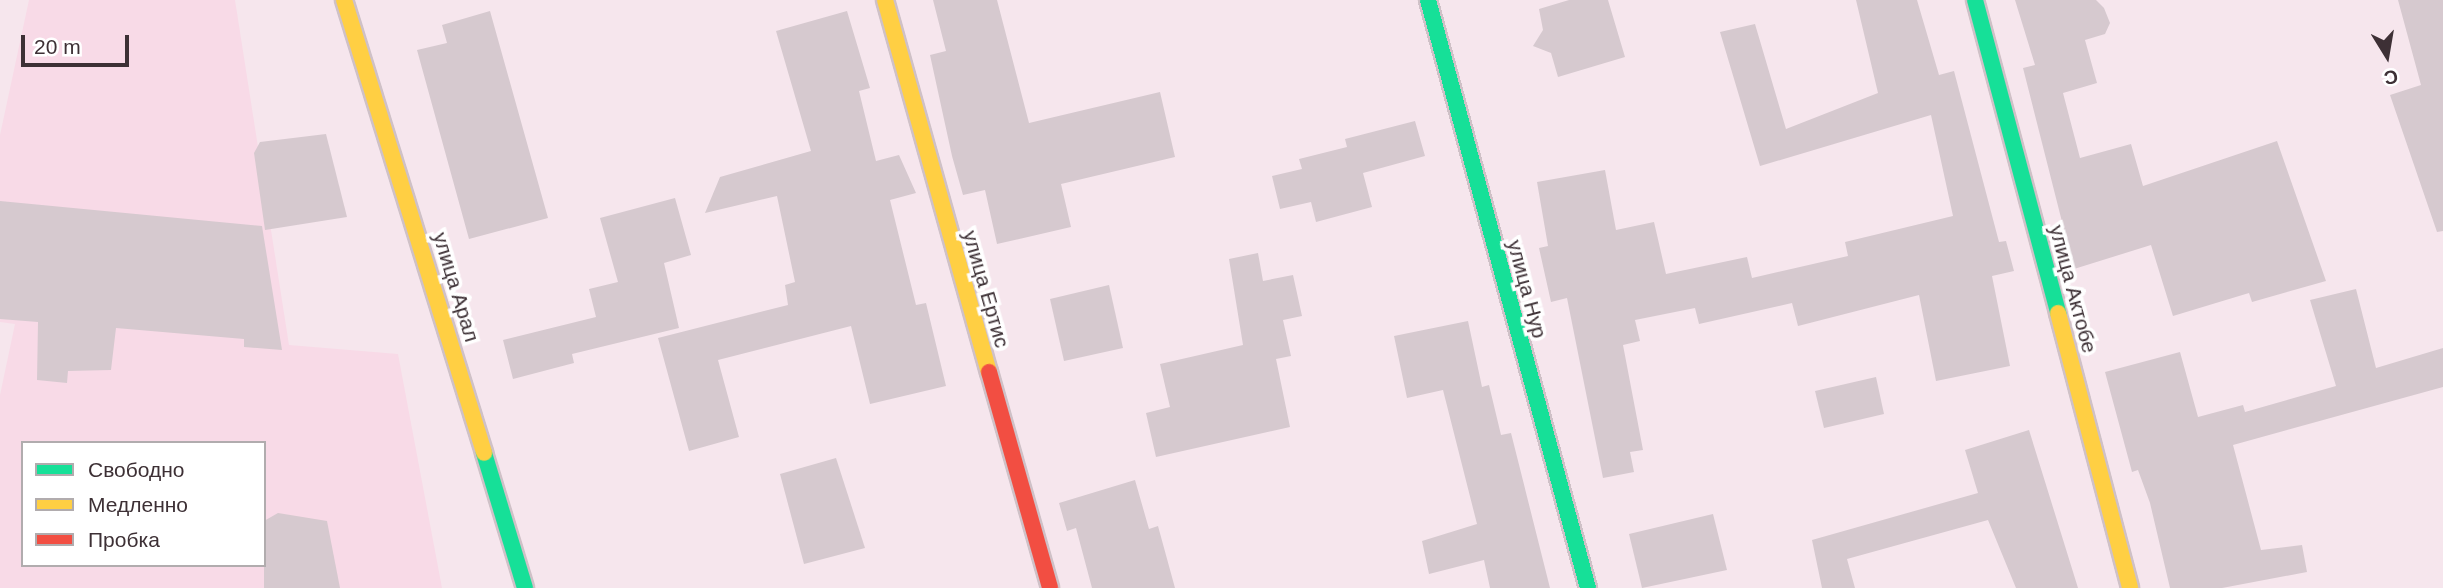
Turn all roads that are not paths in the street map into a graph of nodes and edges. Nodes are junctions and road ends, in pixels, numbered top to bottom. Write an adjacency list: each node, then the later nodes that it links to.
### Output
1 (344, 0): 5 (street, улица Арал)
2 (885, 0): 6 (street, улица Ертис)
3 (1428, 0): 7 (street, улица Нур)
4 (1975, 0): 8 (street, улица Актобе)
5 (525, 588)
6 (1050, 588)
7 (1588, 588)
8 (2130, 588)

